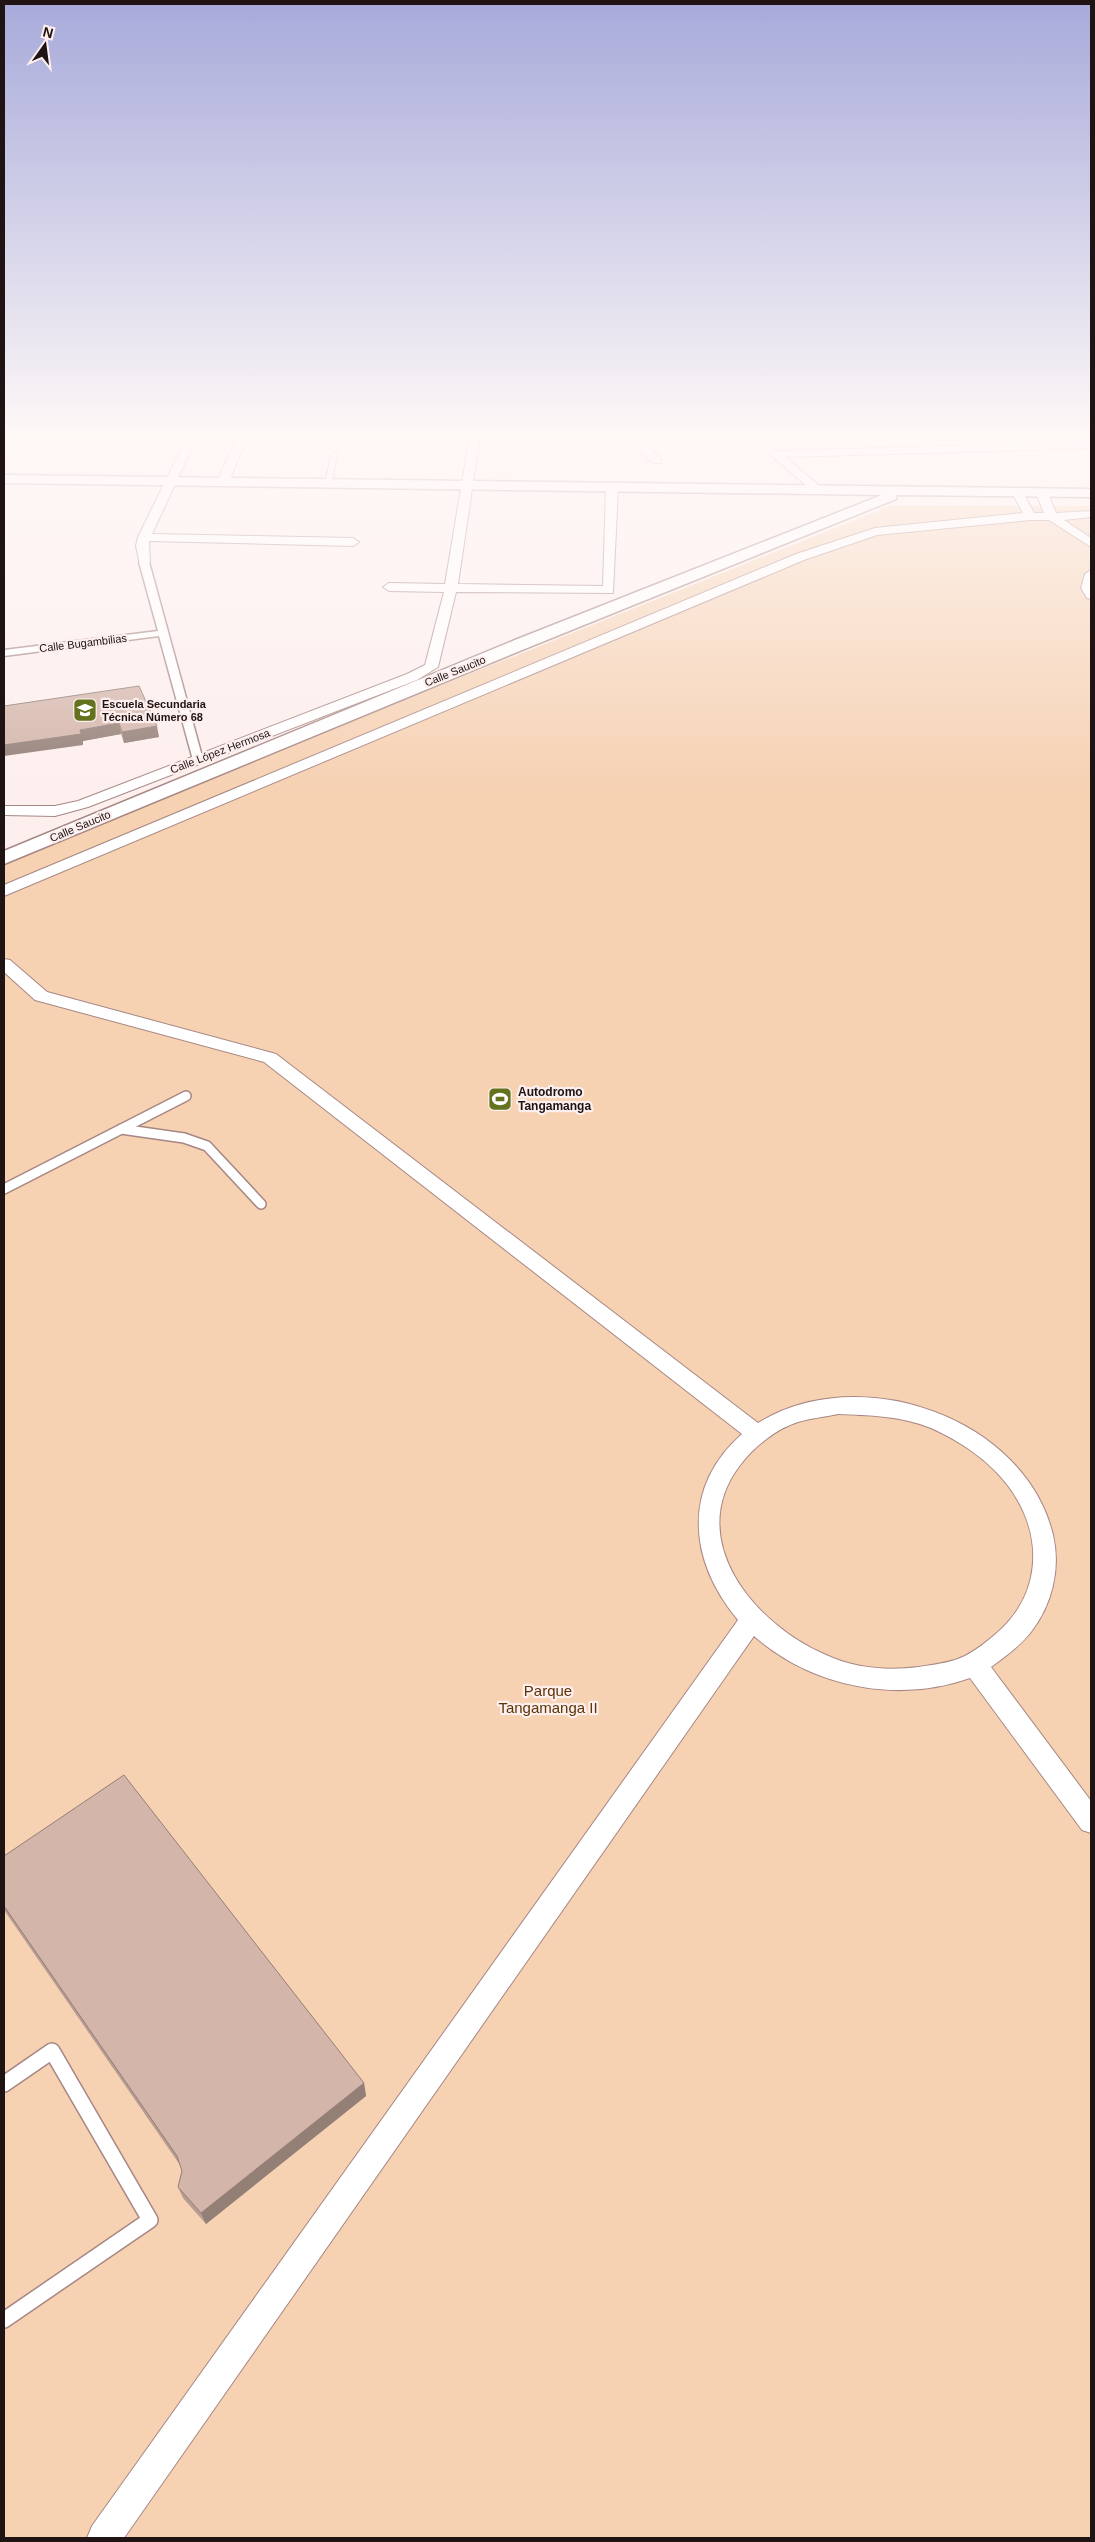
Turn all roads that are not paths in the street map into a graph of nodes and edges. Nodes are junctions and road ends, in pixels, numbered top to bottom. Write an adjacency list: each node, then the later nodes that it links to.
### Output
1 (143, 554): 6 (street)
2 (456, 554): 9 (street)
3 (611, 554): 9 (street)
4 (749, 554): 13 (street, Calle Saucito)
5 (810, 554): 16 (street)
6 (144, 562): 11 (street)
7 (1091, 574): 10 (street)
8 (389, 587): 9 (street)
9 (451, 588): 13 (street, Calle López Hermosa)
10 (1091, 595)
11 (162, 633): 12 (street, Calle Bugambilias); 13 (street)
12 (4, 653)
13 (204, 766): 14 (street, Calle López Hermosa); 15 (street, Calle Saucito)
14 (4, 811)
15 (4, 858)
16 (4, 891)
17 (4, 964): 22 (street)
18 (186, 1096): 19 (lane)
19 (121, 1129): 20 (lane); 21 (lane)
20 (4, 1189)
21 (261, 1204)
22 (757, 1434): 23 (street); 24 (street)
23 (751, 1620): 24 (street); 28 (street)
24 (975, 1665): 25 (street)
25 (1091, 1821)
26 (4, 2084): 27 (lane)
27 (4, 2320)
28 (104, 2538)

